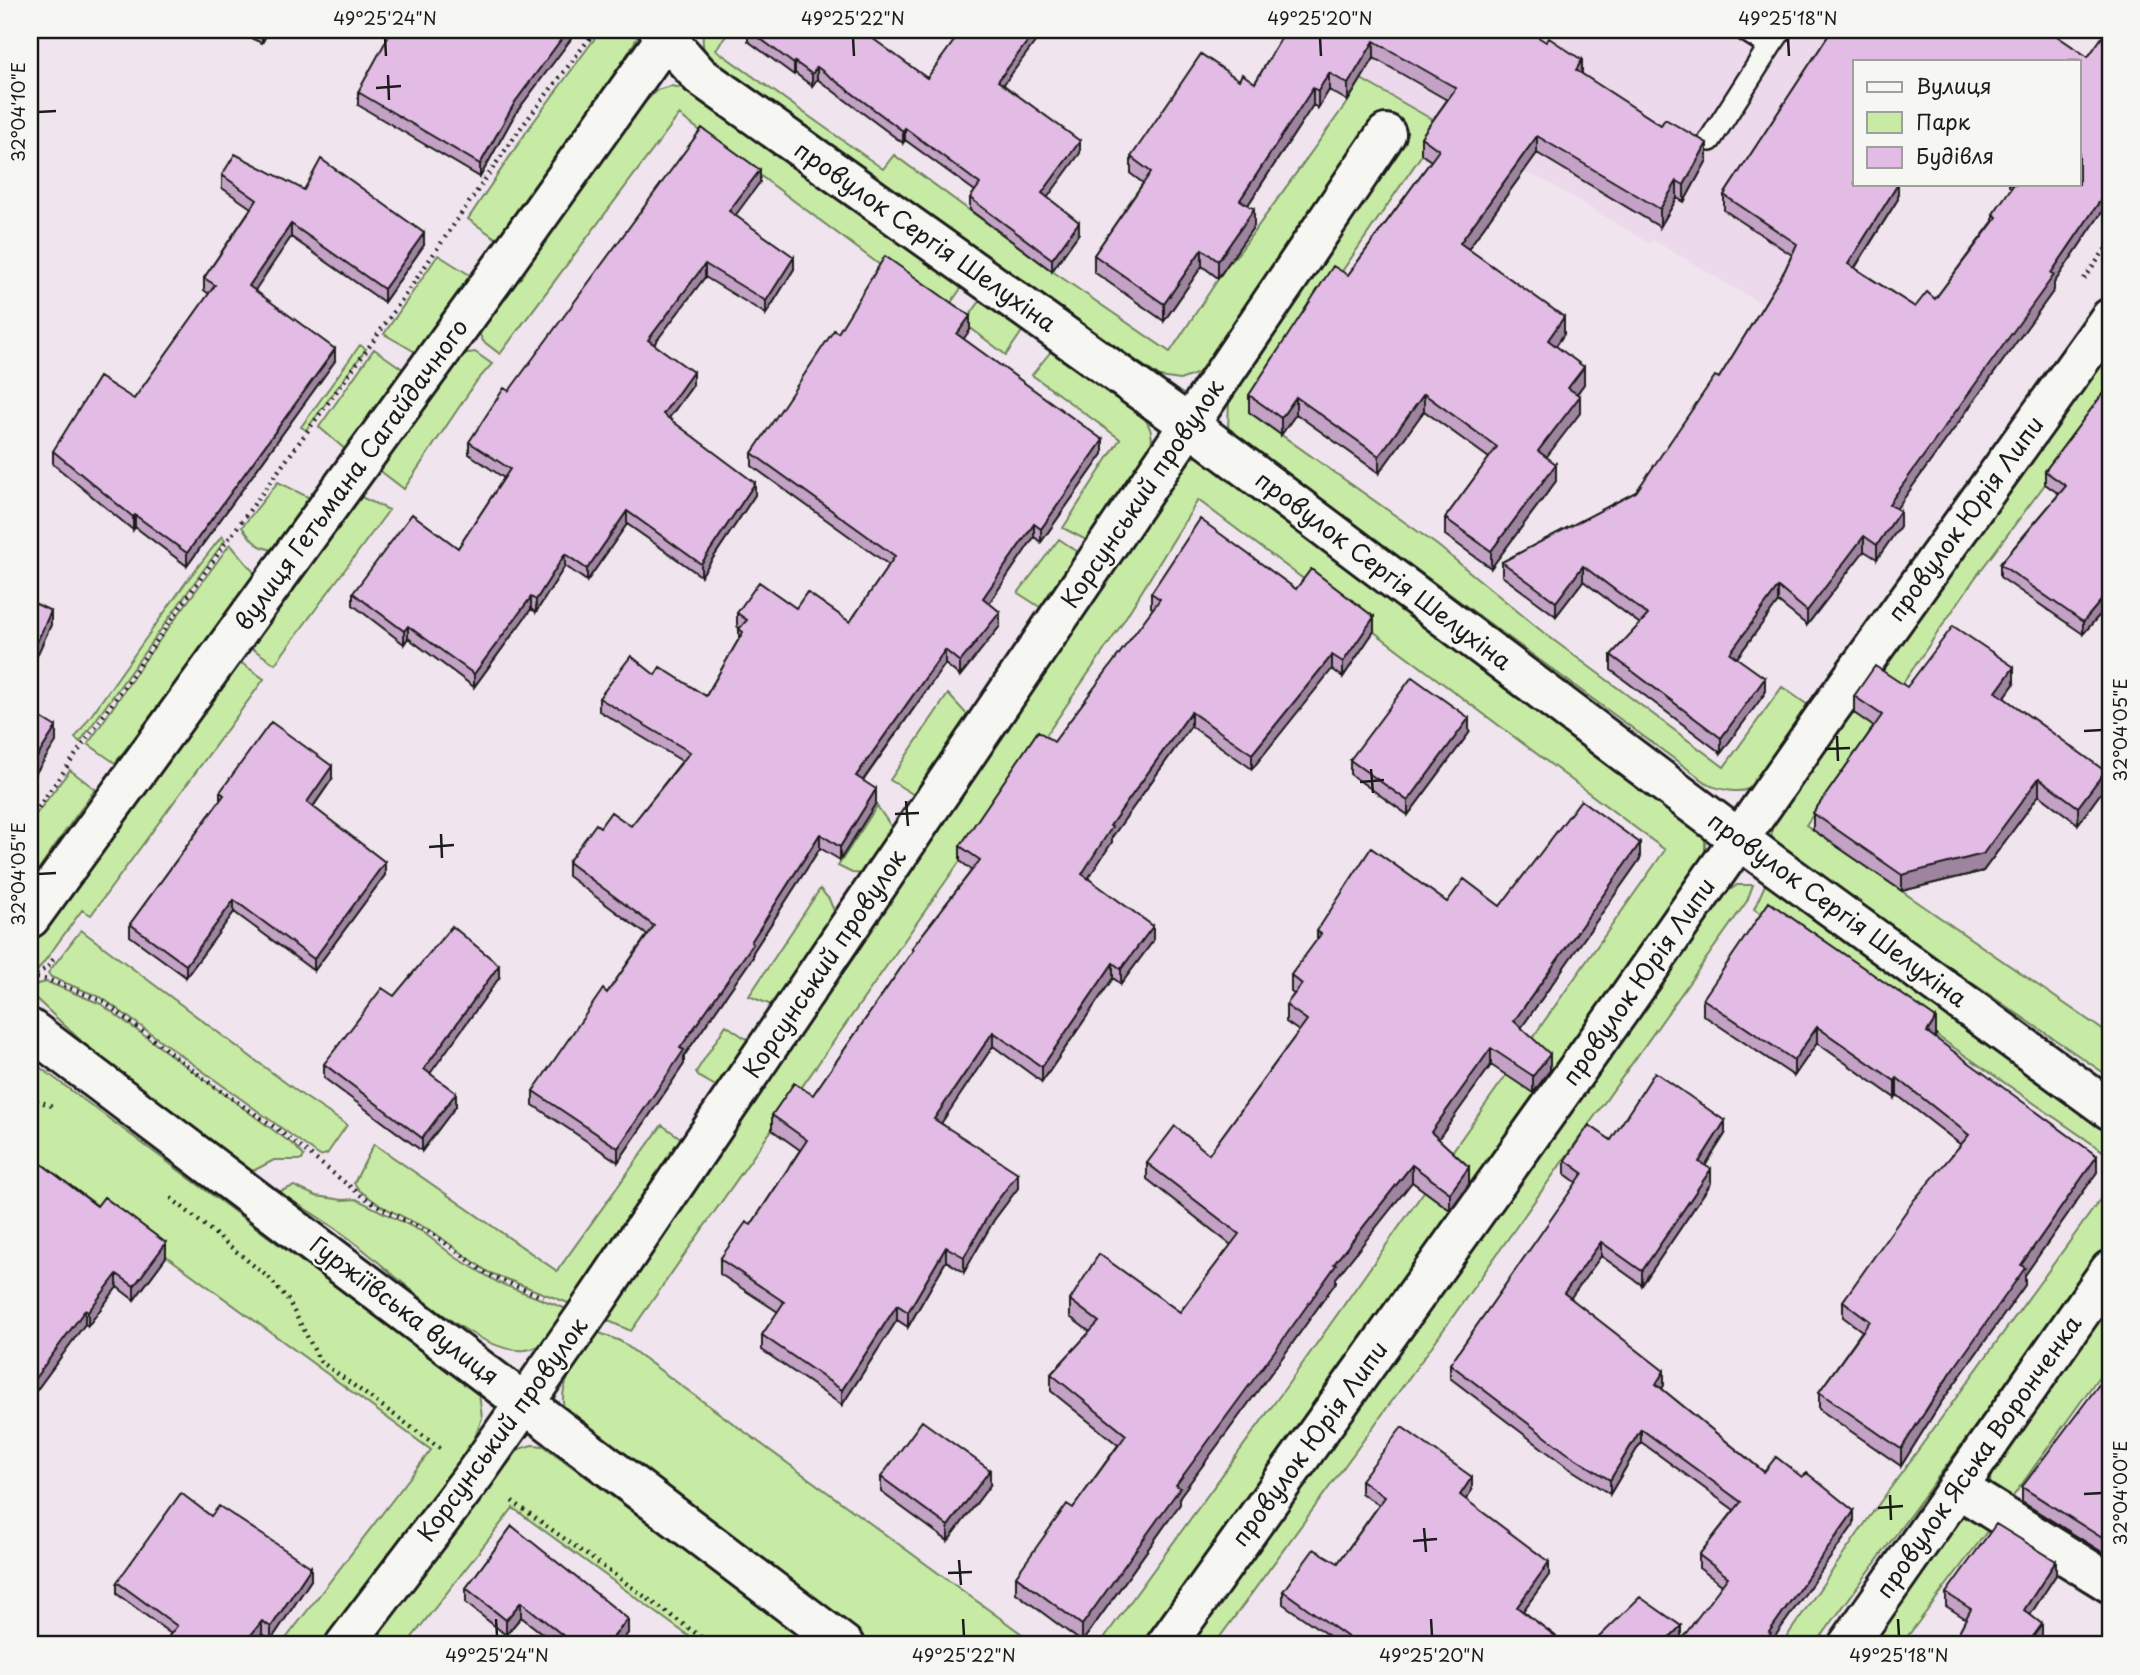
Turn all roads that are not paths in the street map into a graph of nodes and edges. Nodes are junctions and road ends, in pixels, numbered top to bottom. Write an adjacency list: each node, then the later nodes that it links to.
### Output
1 (1745, 30): 3 (lane)
2 (665, 32): 7 (street, провулок Сергія Шелухіна); 9 (street, вулиця Гетьмана Сагайдачного)
3 (1776, 38): 5 (lane)
4 (1386, 134): 7 (street, Корсунський провулок)
5 (1710, 140)
6 (2110, 318): 8 (street, провулок Юрія Липи)
7 (1188, 424): 8 (street, провулок Сергія Шелухіна); 13 (street, Корсунський провулок)
8 (1739, 839): 11 (street, провулок Сергія Шелухіна); 18 (street, провулок Юрія Липи)
9 (30, 918)
10 (30, 1029): 13 (street, Гуржіївська вулиця)
11 (2110, 1110)
12 (2110, 1270): 14 (street, провулок Яська Воронченка)
13 (525, 1403): 16 (street, Корсунський провулок); 17 (street, Гуржіївська вулиця)
14 (1958, 1488): 15 (street); 19 (street, провулок Яська Воронченка)
15 (2110, 1583)
16 (345, 1645)
17 (844, 1645)
18 (1166, 1645)
19 (1848, 1645)

